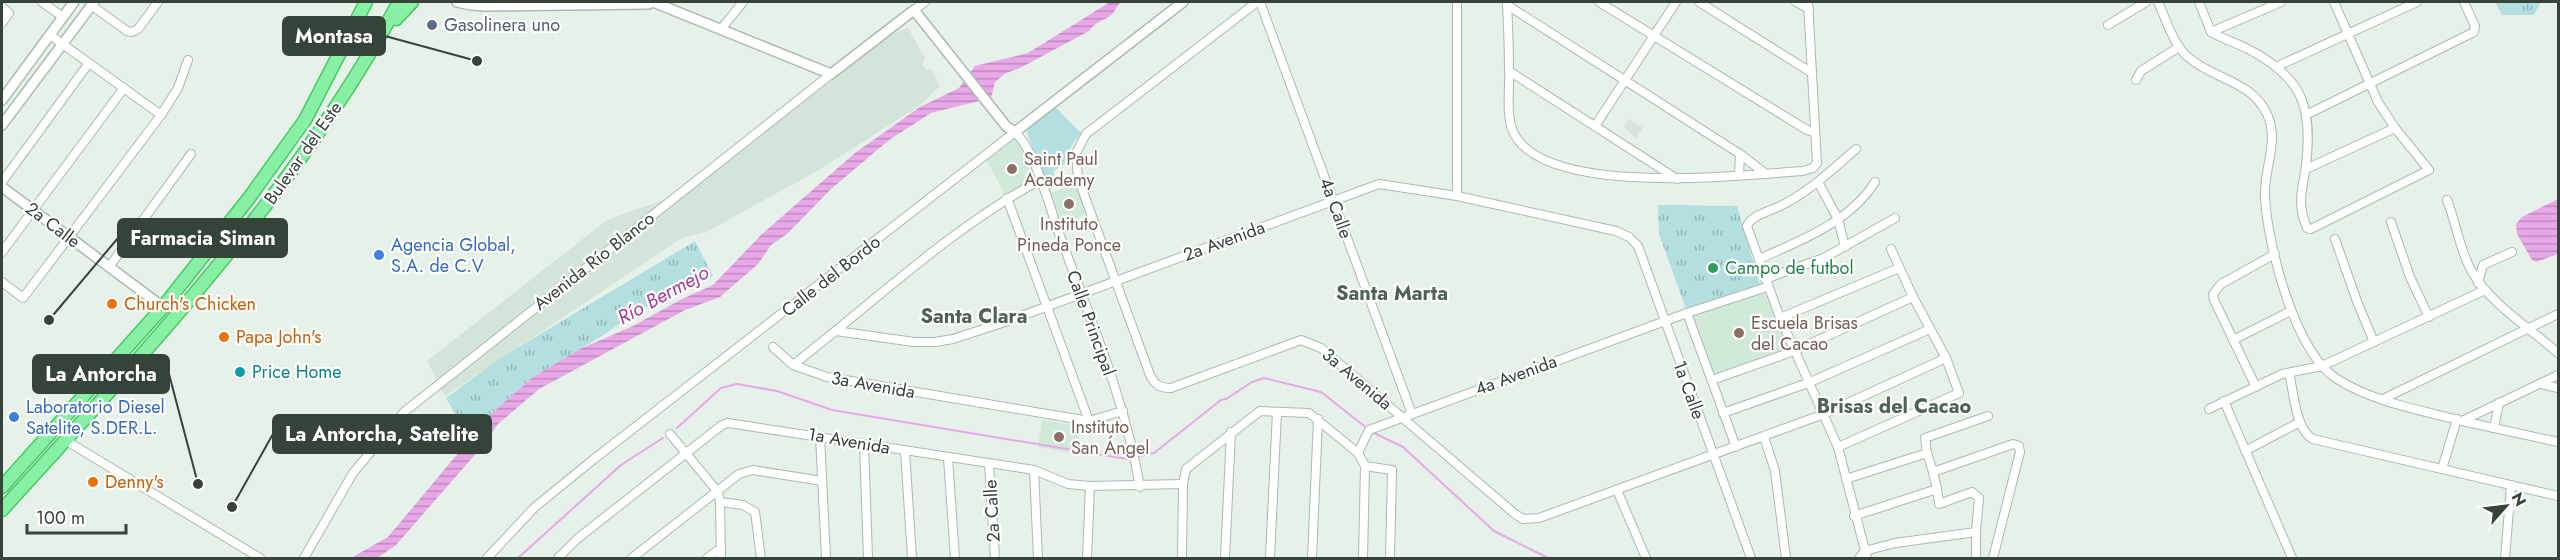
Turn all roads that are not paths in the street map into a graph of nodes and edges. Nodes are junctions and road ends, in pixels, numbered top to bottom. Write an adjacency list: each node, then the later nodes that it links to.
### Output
1 (42, 2): 31 (street)
2 (74, 2): 31 (street)
3 (158, 2): 26 (street)
4 (366, 2): 54 (highway, Bulevar del Este)
5 (372, 2): 54 (highway)
6 (399, 2): 85 (highway, Bulevar del Este)
7 (412, 2): 85 (highway)
8 (458, 2): 9 (street)
9 (654, 2): 35 (street)
10 (742, 2): 35 (street)
11 (925, 2): 30 (street, Avenida Río Blanco)
12 (1183, 2): 61 (street, Calle del Bordo)
13 (1258, 2): 76 (street, 4a Calle); 93 (street)
14 (1457, 2): 73 (street)
15 (1599, 2): 39 (street)
16 (1676, 2): 39 (street)
17 (1699, 2): 47 (street)
18 (1796, 2): 28 (street)
19 (2146, 2): 33 (street)
20 (2158, 2): 42 (street)
21 (2199, 2): 36 (street)
22 (2281, 2): 34 (street)
23 (2334, 2): 37 (street)
24 (2417, 2): 37 (street)
25 (2464, 2): 51 (street)
26 (92, 3): 41 (street)
27 (1507, 3): 46 (street); 49 (street)
28 (1808, 5): 47 (street)
29 (2, 7): 32 (street)
30 (914, 10): 48 (street, Avenida Río Blanco); 61 (street)
31 (63, 18): 38 (street)
32 (2, 23)
33 (2108, 25)
34 (2230, 25): 36 (street); 40 (street)
35 (722, 28): 48 (street)
36 (2211, 32): 40 (street)
37 (2349, 34): 45 (street); 51 (street)
38 (50, 35): 41 (street); 53 (street)
39 (1654, 36): 49 (street); 60 (street)
40 (2221, 38): 45 (street)
41 (62, 44): 44 (street); 57 (street)
42 (2179, 46): 50 (street); 89 (street)
43 (188, 60): 56 (street)
44 (89, 63): 52 (street); 72 (street)
45 (2278, 66): 55 (street)
46 (1509, 71): 58 (street); 68 (street)
47 (1812, 73): 60 (street)
48 (831, 74): 181 (street, Avenida Río Blanco)
49 (1625, 80): 58 (street); 64 (street)
50 (2136, 80)
51 (2371, 83): 55 (street); 59 (street)
52 (124, 88): 56 (street); 77 (street)
53 (2, 100)
54 (315, 102): 101 (highway, Bulevar del Este)
55 (2308, 114): 65 (street)
56 (161, 115): 82 (street)
57 (2, 125)
58 (1595, 126): 68 (street)
59 (2395, 128): 65 (street); 65 (street)
60 (1810, 131): 66 (street)
61 (1015, 132): 69 (street, Calle Principal); 182 (street, Calle del Bordo)
62 (1856, 149): 70 (street)
63 (191, 154): 91 (street)
64 (1740, 154): 66 (street); 67 (street)
65 (2306, 169)
66 (1766, 174): 67 (street)
67 (1739, 175): 68 (street)
68 (1677, 179)
69 (1040, 180): 74 (street); 98 (street, Calle Principal)
70 (1818, 182): 79 (street); 90 (street)
71 (1875, 183): 79 (street)
72 (2, 185): 77 (street, 2a Calle)
73 (1457, 196): 76 (street, 2a Avenida); 81 (street, 2a Avenida)
74 (1007, 198): 100 (street); 110 (street)
75 (2447, 200): 96 (street)
76 (1334, 201): 93 (street, 2a Avenida); 133 (street, 4a Calle)
77 (33, 210): 82 (street, 2a Calle); 87 (street)
78 (1895, 218): 84 (street, 4a Avenida)
79 (1838, 219): 84 (street); 90 (street)
80 (2391, 222): 105 (street)
81 (1616, 231): 107 (street, 1a Calle)
82 (68, 237): 91 (street, 2a Calle); 94 (street)
83 (2335, 239): 112 (street)
84 (1845, 248): 95 (street, 4a Avenida)
85 (233, 249): 146 (highway, Bulevar del Este)
86 (1891, 249): 92 (street)
87 (2, 252)
88 (2512, 252): 96 (street)
89 (2275, 254): 102 (street); 111 (street)
90 (1759, 259): 95 (street)
91 (109, 267): 101 (street, 2a Calle)
92 (1899, 268): 99 (street); 106 (street)
93 (1116, 281): 98 (street, 2a Avenida); 136 (street, 3a Avenida)
94 (2, 282)
95 (1766, 283): 103 (street, 4a Avenida); 106 (street)
96 (2478, 283): 97 (street)
97 (2485, 290): 105 (street); 108 (street)
98 (1081, 294): 100 (street, 2a Avenida); 130 (street, Calle Principal)
99 (1913, 297): 109 (street); 114 (street)
100 (1048, 306): 110 (street, 2a Avenida); 139 (street)
101 (163, 307): 168 (highway, Bulevar del Este)
102 (2291, 311): 111 (street); 118 (street)
103 (1687, 313): 107 (street, 4a Avenida); 121 (street)
104 (2559, 314): 108 (street)
105 (2429, 317): 112 (street)
106 (1780, 318): 114 (street)
107 (1664, 321): 133 (street, 4a Avenida); 156 (street, 1a Calle)
108 (2530, 328): 115 (street); 126 (street)
109 (1930, 329): 116 (street); 122 (street)
110 (837, 331): 117 (street)
111 (2233, 340): 124 (street)
112 (2374, 342): 118 (street)
113 (773, 347): 117 (street, 3a Avenida)
114 (1794, 351): 121 (street); 122 (street)
115 (2559, 353)
116 (1946, 358): 134 (street); 150 (street)
117 (793, 365): 139 (street, 3a Avenida)
118 (2322, 366): 119 (street); 126 (street)
119 (2289, 373): 124 (street); 140 (street)
120 (2559, 375): 123 (street)
121 (1712, 380): 132 (street)
122 (1808, 382): 132 (street); 134 (street)
123 (2540, 384): 125 (street); 128 (street)
124 (2256, 387): 127 (street)
125 (2559, 388)
126 (2383, 399): 138 (street)
127 (2224, 401): 129 (street); 152 (street)
128 (2499, 403): 138 (street); 141 (street)
129 (2209, 409)
130 (1123, 411): 139 (street, 3a Avenida); 169 (street, Calle Principal)
131 (1277, 412): 137 (street); 142 (street); 197 (street)
132 (1724, 412): 149 (street)
133 (1412, 414): 136 (street, 4a Avenida)
134 (1824, 414): 145 (street); 150 (street)
135 (1988, 416): 154 (street)
136 (1402, 417): 153 (street, 4a Avenida); 171 (street, 3a Avenida)
137 (1318, 419): 153 (street); 198 (street)
138 (2459, 420): 141 (street); 160 (street)
139 (1089, 421)
140 (2300, 422): 152 (street); 160 (street)
141 (2494, 428): 147 (street)
142 (1231, 432): 165 (street); 196 (street)
143 (670, 434): 155 (street)
144 (820, 436): 148 (street, 1a Avenida); 155 (street, 1a Avenida); 164 (street)
145 (1764, 437): 149 (street); 203 (street)
146 (65, 440): 175 (highway, Bulevar del Este); 180 (street)
147 (2559, 442)
148 (864, 444): 151 (street, 1a Avenida); 189 (street)
149 (1736, 447): 156 (street)
150 (1838, 447): 163 (street)
151 (905, 451): 157 (street, 1a Avenida); 190 (street)
152 (2246, 451): 207 (street)
153 (1358, 453): 159 (street)
154 (1927, 453): 162 (street); 163 (street)
155 (686, 454): 172 (street); 183 (street, 1a Avenida)
156 (1713, 456): 171 (street); 202 (street, 1a Calle)
157 (948, 458): 158 (street, 1a Avenida); 191 (street)
158 (989, 464): 161 (street, 1a Avenida); 192 (street, 2a Calle)
159 (1365, 466): 199 (street); 200 (street)
160 (2442, 469): 166 (street)
161 (1034, 470): 167 (street, 1a Avenida); 193 (street)
162 (1933, 472): 170 (street); 206 (street)
163 (1846, 479): 176 (street)
164 (822, 481): 172 (street); 188 (street)
165 (1183, 484): 169 (street, 1a Avenida); 195 (street)
166 (2511, 485): 173 (street); 208 (street)
167 (1089, 486): 169 (street, 1a Avenida); 194 (street)
168 (2, 487)
169 (1140, 487)
170 (1937, 489): 176 (street); 177 (street)
171 (1617, 490): 201 (street)
172 (718, 492): 174 (street); 184 (street)
173 (2559, 496)
174 (720, 502): 178 (street); 187 (street)
175 (2, 510)
176 (1854, 516): 179 (street)
177 (1976, 532): 179 (street); 205 (street)
178 (721, 548): 185 (street); 186 (street)
179 (1866, 555): 204 (street)
180 (260, 558)
181 (304, 558)
182 (487, 558)
183 (558, 558)
184 (633, 558)
185 (707, 558)
186 (721, 558)
187 (761, 558)
188 (826, 558)
189 (868, 558)
190 (912, 558)
191 (955, 558)
192 (995, 558)
193 (1038, 558)
194 (1087, 558)
195 (1182, 558)
196 (1225, 558)
197 (1270, 558)
198 (1312, 558)
199 (1363, 558)
200 (1390, 558)
201 (1646, 558)
202 (1751, 558)
203 (1786, 558)
204 (1859, 558)
205 (1976, 558)
206 (1993, 558)
207 (2292, 558)
208 (2505, 558)

